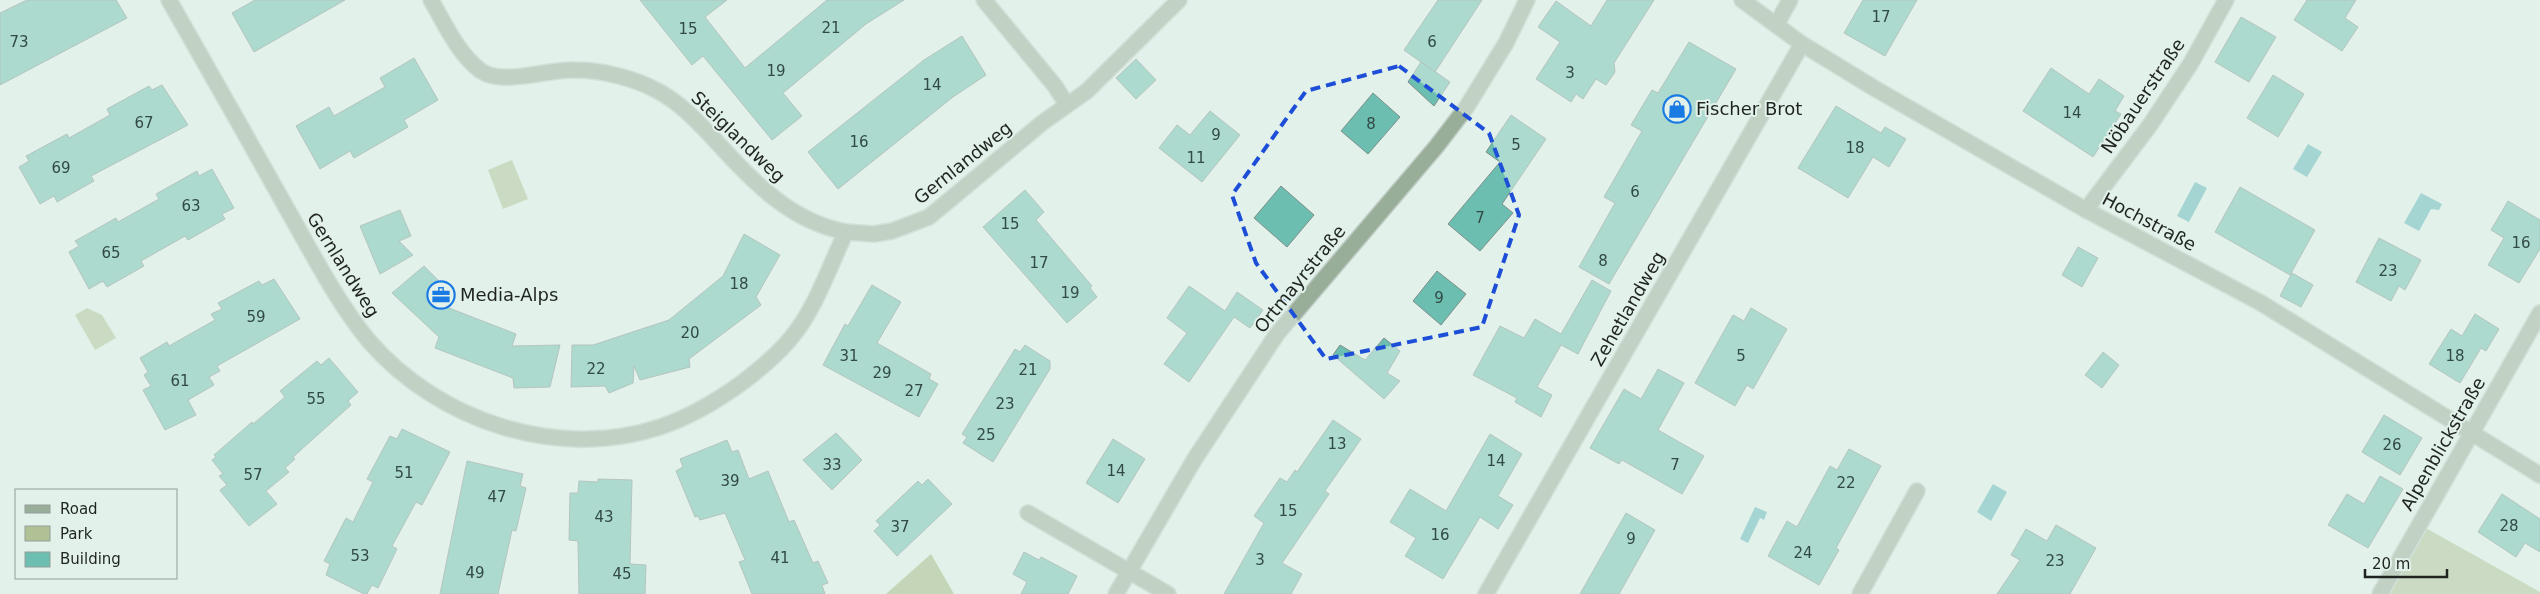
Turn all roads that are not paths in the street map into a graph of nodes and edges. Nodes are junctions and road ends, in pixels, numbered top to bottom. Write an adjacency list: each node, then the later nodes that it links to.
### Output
1 (169, 0): 13 (street, Gernlandweg)
2 (431, 0): 13 (street, Steiglandweg)
3 (984, 0): 11 (street)
4 (1179, 0): 11 (street, Gernlandweg)
5 (1527, 0): 19 (street, Ortmayrstraße)
6 (1742, 0): 9 (street, Hochstraße)
7 (1790, 0): 9 (street)
8 (2226, 0): 12 (street, Nöbauerstraße)
9 (1776, 24): 10 (street, Hochstraße)
10 (1802, 44): 12 (street, Hochstraße); 22 (street, Zehetlandweg)
11 (1067, 105): 13 (street, Gernlandweg)
12 (2086, 210): 15 (street, Hochstraße)
13 (846, 232)
14 (2540, 313): 15 (street, Alpenblickstraße)
15 (2471, 432): 16 (street, Hochstraße); 24 (street, Alpenblickstraße)
16 (2540, 475)
17 (1917, 491): 23 (street)
18 (1028, 514): 19 (street)
19 (1129, 572): 20 (street, Ortmayrstraße); 21 (street)
20 (1116, 594)
21 (1168, 594)
22 (1486, 594)
23 (1860, 594)
24 (2380, 594)

